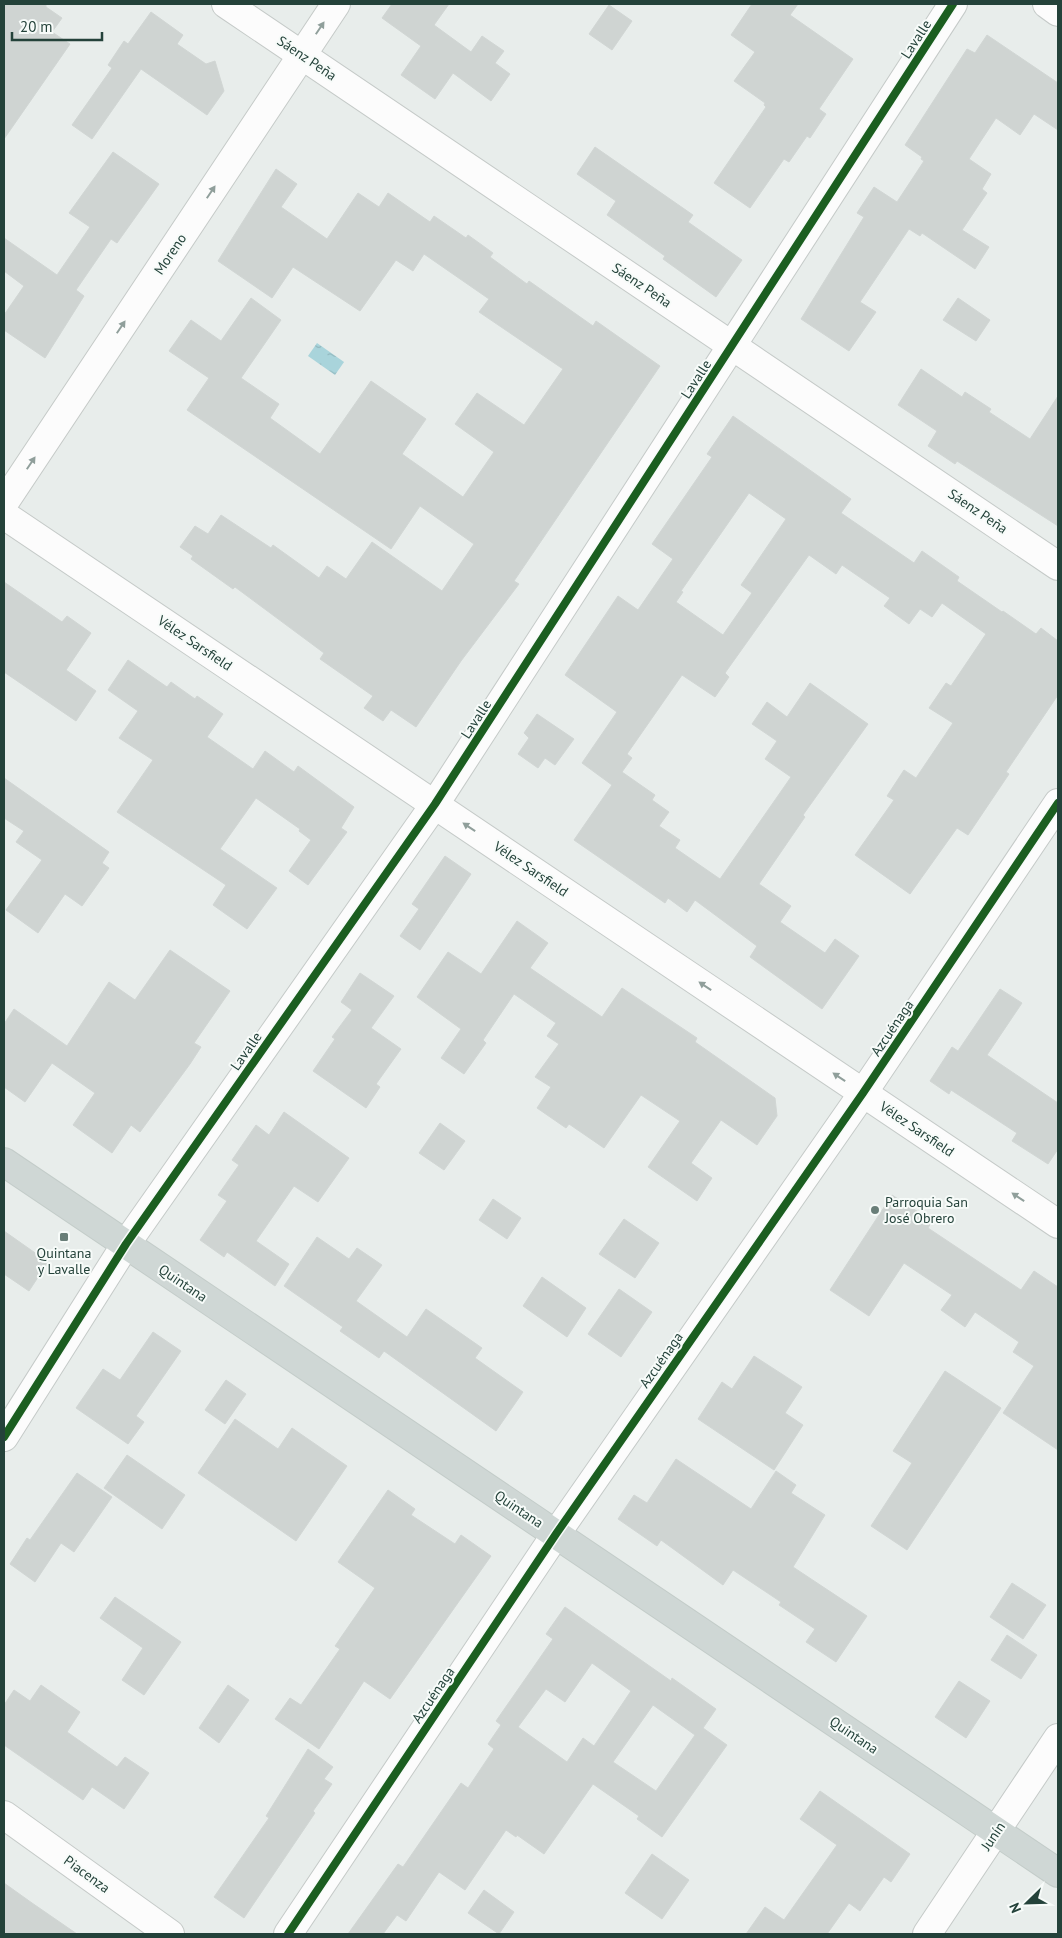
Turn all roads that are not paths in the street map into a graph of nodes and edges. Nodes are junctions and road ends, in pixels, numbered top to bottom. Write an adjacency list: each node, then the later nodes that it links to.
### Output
1 (226, 4): 6 (street, Sáenz Peña)
2 (336, 4): 6 (street, Moreno, one-way to 2)
3 (953, 4): 7 (street, Lavalle)
4 (1047, 4): 5 (street)
5 (1058, 12)
6 (302, 54): 7 (street, Sáenz Peña); 8 (street, Moreno, one-way to 6)
7 (732, 346): 10 (street, Sáenz Peña); 12 (street, Lavalle)
8 (4, 503)
9 (4, 514): 12 (street, Vélez Sarsfield)
10 (1058, 566)
11 (1058, 803): 13 (street, Azcuénaga)
12 (435, 804): 13 (street, Vélez Sarsfield, one-way to 12); 16 (street, Lavalle)
13 (863, 1093): 15 (street, Vélez Sarsfield, one-way to 13); 18 (street, Azcuénaga)
14 (4, 1162): 16 (main road, Quintana)
15 (1058, 1224)
16 (126, 1244): 17 (street, Lavalle); 18 (main road, Quintana)
17 (4, 1436)
18 (556, 1534): 21 (main road, Quintana); 24 (street, Azcuénaga)
19 (1058, 1738): 21 (street, Junín)
20 (4, 1814): 23 (street, Piacenza)
21 (996, 1831): 22 (main road, Quintana); 25 (street, Junín)
22 (1058, 1873)
23 (170, 1934)
24 (288, 1934)
25 (927, 1934)

